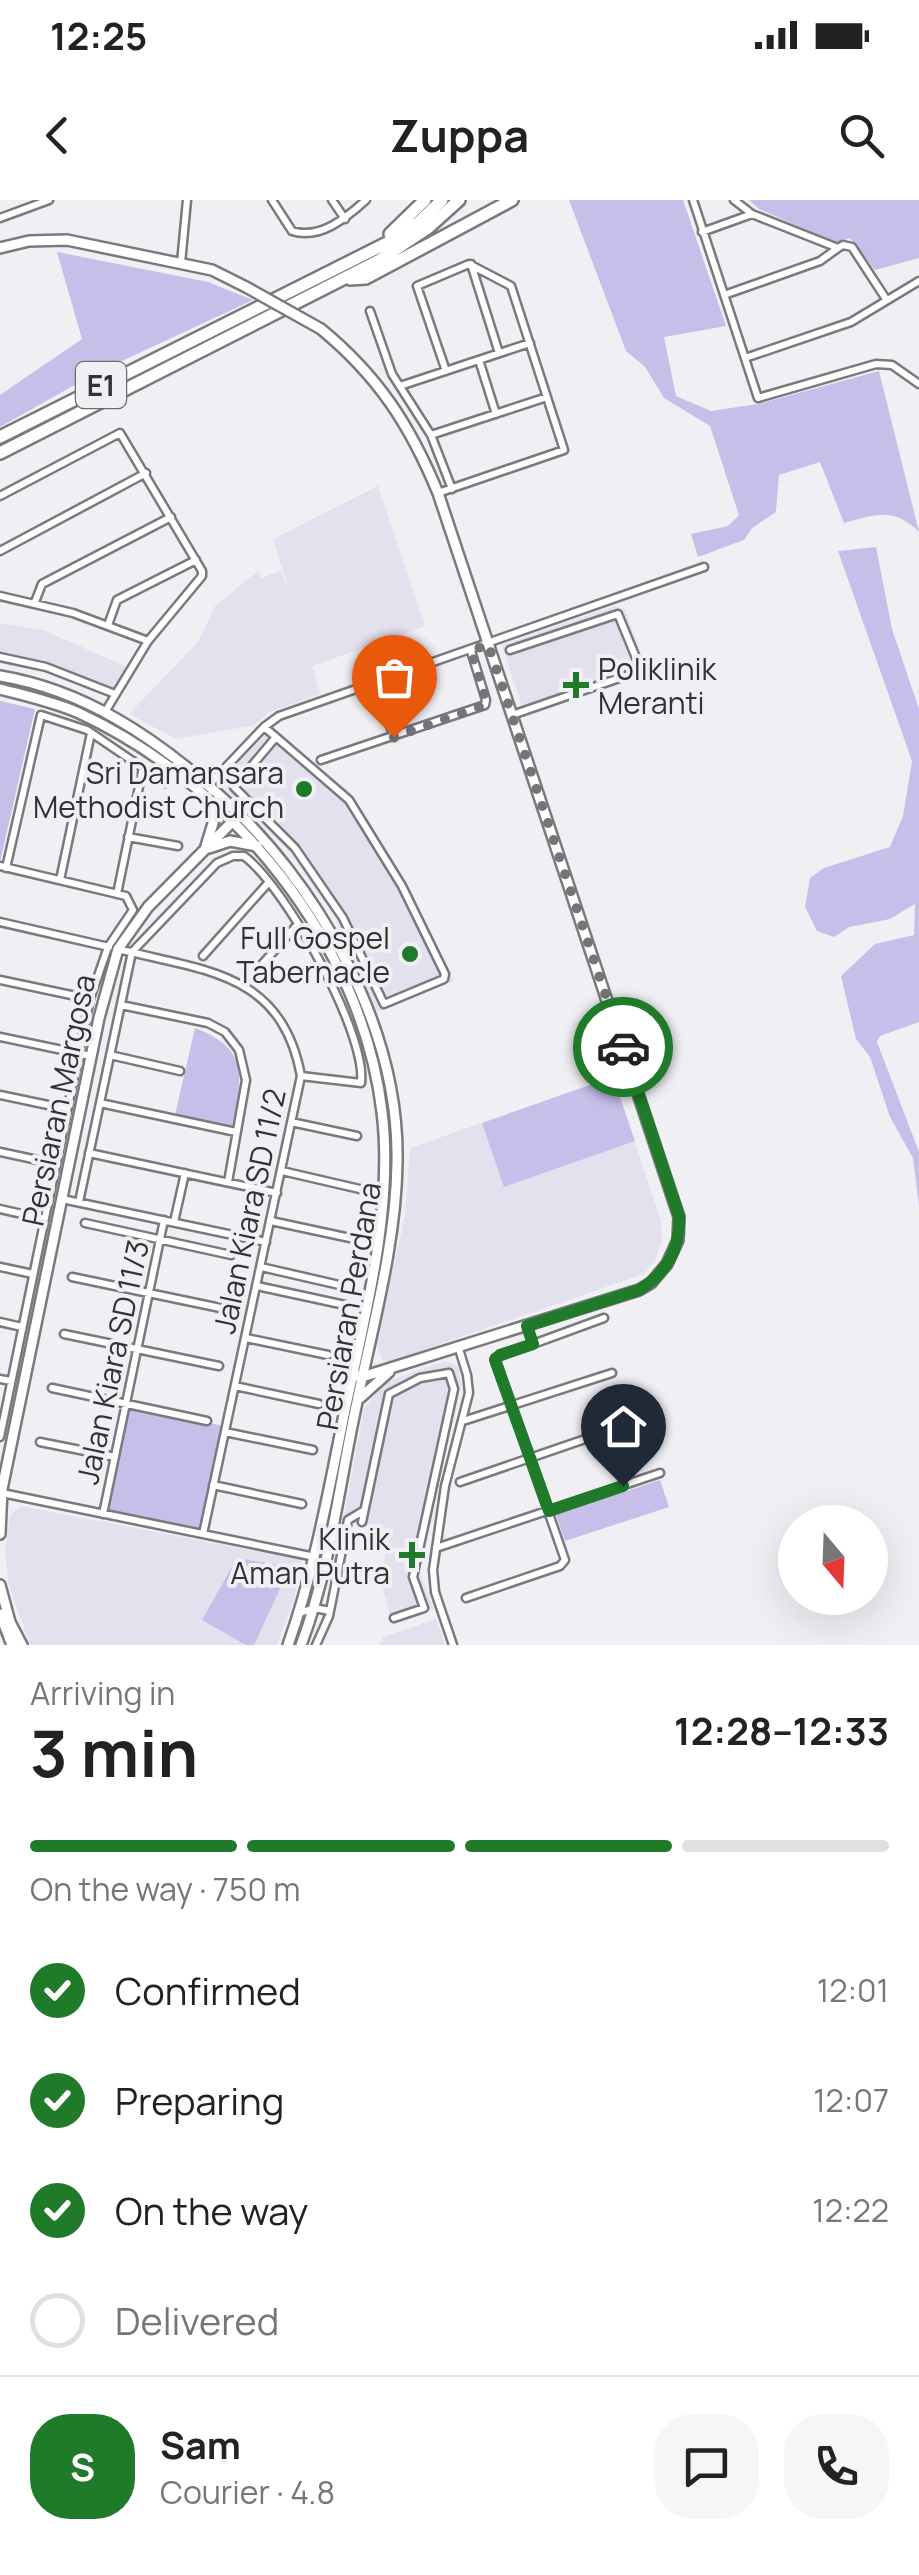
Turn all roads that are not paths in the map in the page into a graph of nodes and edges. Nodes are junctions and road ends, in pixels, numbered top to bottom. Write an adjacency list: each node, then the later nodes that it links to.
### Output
1 (48, 200): 13 (street)
2 (187, 200): 19 (street)
3 (272, 200): 14 (street)
4 (332, 200): 14 (street)
5 (366, 200): 14 (street)
6 (425, 200): 18 (highway, E1)
7 (442, 200): 18 (highway)
8 (459, 200): 21 (highway)
9 (512, 200): 21 (highway, E1)
10 (692, 200): 15 (street)
11 (734, 200): 12 (street)
12 (752, 214): 15 (street); 17 (street)
13 (0, 218)
14 (345, 219)
15 (702, 232): 23 (street)
16 (0, 248): 19 (main road)
17 (838, 248): 23 (street); 24 (street)
18 (363, 255): 36 (highway, E1)
19 (181, 264): 40 (main road, bridge)
20 (472, 264): 26 (street); 27 (street); 30 (street)
21 (346, 279): 37 (highway, E1)
22 (919, 282): 24 (street)
23 (724, 296): 28 (street)
24 (886, 299): 28 (street)
25 (370, 311): 32 (street)
26 (530, 343): 27 (street); 33 (street)
27 (499, 353): 29 (street)
28 (745, 358): 31 (street)
29 (479, 360): 30 (street); 34 (street)
30 (446, 371): 32 (street)
31 (919, 384)
32 (400, 386): 35 (street)
33 (548, 397): 34 (street); 39 (street)
34 (496, 414): 35 (street)
35 (431, 436): 39 (street)
36 (0, 437)
37 (0, 453)
38 (146, 474): 41 (street); 42 (street); 43 (street)
39 (452, 488): 40 (street)
40 (438, 493): 50 (main road)
41 (0, 496)
42 (171, 517): 44 (street); 47 (street)
43 (0, 551)
44 (196, 560): 48 (street); 49 (street)
45 (704, 567): 50 (street)
46 (0, 596): 47 (street)
47 (34, 602): 48 (street)
48 (108, 625): 49 (street)
49 (148, 641): 57 (street)
50 (488, 644): 52 (street); 59 (main road)
51 (510, 650): 59 (street)
52 (471, 651): 55 (street); 63 (street)
53 (0, 657): 57 (street)
54 (0, 676): 58 (main road, Persiaran Perdana)
55 (375, 684): 60 (street); 63 (street)
56 (0, 688): 68 (main road, Persiaran Perdana)
57 (115, 694): 58 (street)
58 (106, 712): 67 (main road, Persiaran Perdana)
59 (512, 714): 132 (main road)
60 (264, 727): 62 (street); 67 (street)
61 (92, 733): 65 (street); 74 (street); 75 (street)
62 (276, 737): 86 (street); 86 (street)
63 (394, 737): 64 (street)
64 (321, 760)
65 (143, 767): 66 (street); 70 (street)
66 (165, 784)
67 (212, 788): 69 (main road); 71 (main road, Persiaran Perdana)
68 (204, 797): 69 (main road, Persiaran Perdana); 73 (main road)
69 (232, 822): 71 (main road, Persiaran Perdana); 73 (main road, Persiaran Margosa)
70 (128, 838): 72 (street); 77 (street)
71 (263, 843): 73 (main road); 88 (main road, Persiaran Perdana); 144 (main road, Persiaran Perdana)
72 (178, 846)
73 (205, 849): 80 (main road, Persiaran Margosa)
74 (3, 867): 75 (street)
75 (60, 880): 77 (street)
76 (269, 882): 79 (street); 81 (street); 82 (street)
77 (117, 894): 80 (street)
78 (0, 922): 80 (street, Jalan Kiara SD 11/2)
79 (298, 924): 83 (street); 94 (street)
80 (114, 948): 81 (street, Jalan Kiara SD 11/2); 85 (street); 92 (main road, Persiaran Margosa)
81 (132, 952): 87 (street); 94 (street, Jalan Kiara SD 11/2)
82 (203, 956)
83 (256, 971)
84 (0, 980): 85 (street)
85 (90, 999): 90 (street)
86 (384, 1004): 88 (street)
87 (121, 1005): 91 (street); 99 (street)
88 (370, 1010): 136 (main road, Persiaran Perdana)
89 (0, 1037): 90 (street)
90 (78, 1054): 92 (street); 97 (street)
91 (110, 1054): 93 (street); 96 (street)
92 (91, 1056): 109 (main road, Persiaran Margosa)
93 (180, 1071)
94 (300, 1076): 98 (street, Jalan Kiara SD 11/2)
95 (0, 1095): 97 (street)
96 (100, 1103): 99 (street); 102 (street)
97 (67, 1109): 103 (street)
98 (291, 1122): 100 (street); 104 (street, Jalan Kiara SD 11/2)
99 (236, 1132): 106 (street)
100 (357, 1136)
101 (0, 1152): 103 (street)
102 (89, 1153): 105 (street); 110 (street)
103 (56, 1164): 112 (street)
104 (282, 1171): 107 (street); 108 (street, Jalan Kiara SD 11/2)
105 (184, 1173): 106 (street); 115 (street)
106 (228, 1182): 108 (street)
107 (364, 1190)
108 (277, 1193): 114 (street, Jalan Kiara SD 11/2)
109 (62, 1198): 110 (street); 167 (main road, Persiaran Margosa)
110 (79, 1202): 113 (street)
111 (0, 1210): 112 (street)
112 (44, 1219): 123 (street)
113 (164, 1220): 115 (street); 118 (street, Jalan Kiara SD 11/3)
114 (271, 1220): 117 (street); 119 (street, Jalan Kiara SD 11/2)
115 (174, 1222): 119 (street)
116 (85, 1223): 118 (street)
117 (350, 1238)
118 (160, 1240): 120 (street); 127 (street, Jalan Kiara SD 11/3)
119 (266, 1242): 122 (street, Jalan Kiara SD 11/2)
120 (231, 1255)
121 (0, 1267): 123 (street)
122 (261, 1267): 125 (street, Jalan Kiara SD 11/2); 126 (street)
123 (33, 1274): 133 (street)
124 (72, 1277): 127 (street)
125 (257, 1286): 128 (street); 135 (street, Jalan Kiara SD 11/2)
126 (348, 1287)
127 (149, 1293): 129 (street); 139 (street, Jalan Kiara SD 11/3)
128 (346, 1305)
129 (230, 1310)
130 (604, 1318): 137 (street)
131 (0, 1322): 133 (street)
132 (527, 1326): 137 (street); 138 (main road)
133 (22, 1327): 146 (street)
134 (64, 1334): 139 (street)
135 (246, 1338): 140 (street); 147 (street, Jalan Kiara SD 11/2)
136 (371, 1342): 142 (main road); 144 (main road, Persiaran Perdana)
137 (533, 1344): 152 (street)
138 (459, 1349): 142 (main road); 154 (street)
139 (137, 1350): 141 (street); 149 (street, Jalan Kiara SD 11/3)
140 (328, 1356)
141 (220, 1366)
142 (400, 1366): 144 (main road); 151 (main road)
143 (612, 1374): 152 (street)
144 (357, 1376): 151 (main road, Persiaran Perdana); 176 (main road, Persiaran Perdana)
145 (0, 1379): 146 (street)
146 (11, 1382): 157 (street)
147 (235, 1386): 150 (street); 156 (street, Jalan Kiara SD 11/2)
148 (52, 1388): 149 (street)
149 (126, 1404): 153 (street); 160 (street, Jalan Kiara SD 11/3)
150 (320, 1404)
151 (356, 1405): 179 (main road, Persiaran Perdana)
152 (510, 1407): 154 (street); 161 (street)
153 (207, 1421)
154 (463, 1421): 166 (street)
155 (626, 1425): 161 (street)
156 (225, 1432): 159 (street); 164 (street, Jalan Kiara SD 11/2)
157 (0, 1437)
158 (40, 1442): 160 (street)
159 (313, 1450)
160 (115, 1457): 171 (street, Jalan Kiara SD 11/3)
161 (529, 1458): 163 (street); 170 (street)
162 (660, 1474): 170 (street)
163 (460, 1482)
164 (213, 1485): 168 (street); 174 (street, Jalan Kiara SD 11/2)
165 (432, 1485): 166 (street); 169 (street); 183 (street)
166 (445, 1486): 175 (street)
167 (2, 1491): 171 (street); 173 (main road, Persiaran Margosa)
168 (302, 1504)
169 (364, 1510): 172 (street); 180 (street)
170 (549, 1511): 175 (street); 178 (street)
171 (103, 1514): 174 (street)
172 (362, 1522)
173 (0, 1534)
174 (203, 1534): 176 (street)
175 (436, 1548): 189 (street)
176 (314, 1557): 181 (main road, Persiaran Perdana)
177 (0, 1586): 185 (main road)
178 (466, 1598)
179 (314, 1608): 180 (street); 181 (street); 187 (main road, Persiaran Perdana)
180 (330, 1611): 188 (street)
181 (300, 1613): 186 (main road, Persiaran Perdana)
182 (0, 1614): 184 (main road)
183 (394, 1618)
184 (12, 1645)
185 (22, 1645)
186 (288, 1645)
187 (301, 1645)
188 (316, 1645)
189 (454, 1645)

